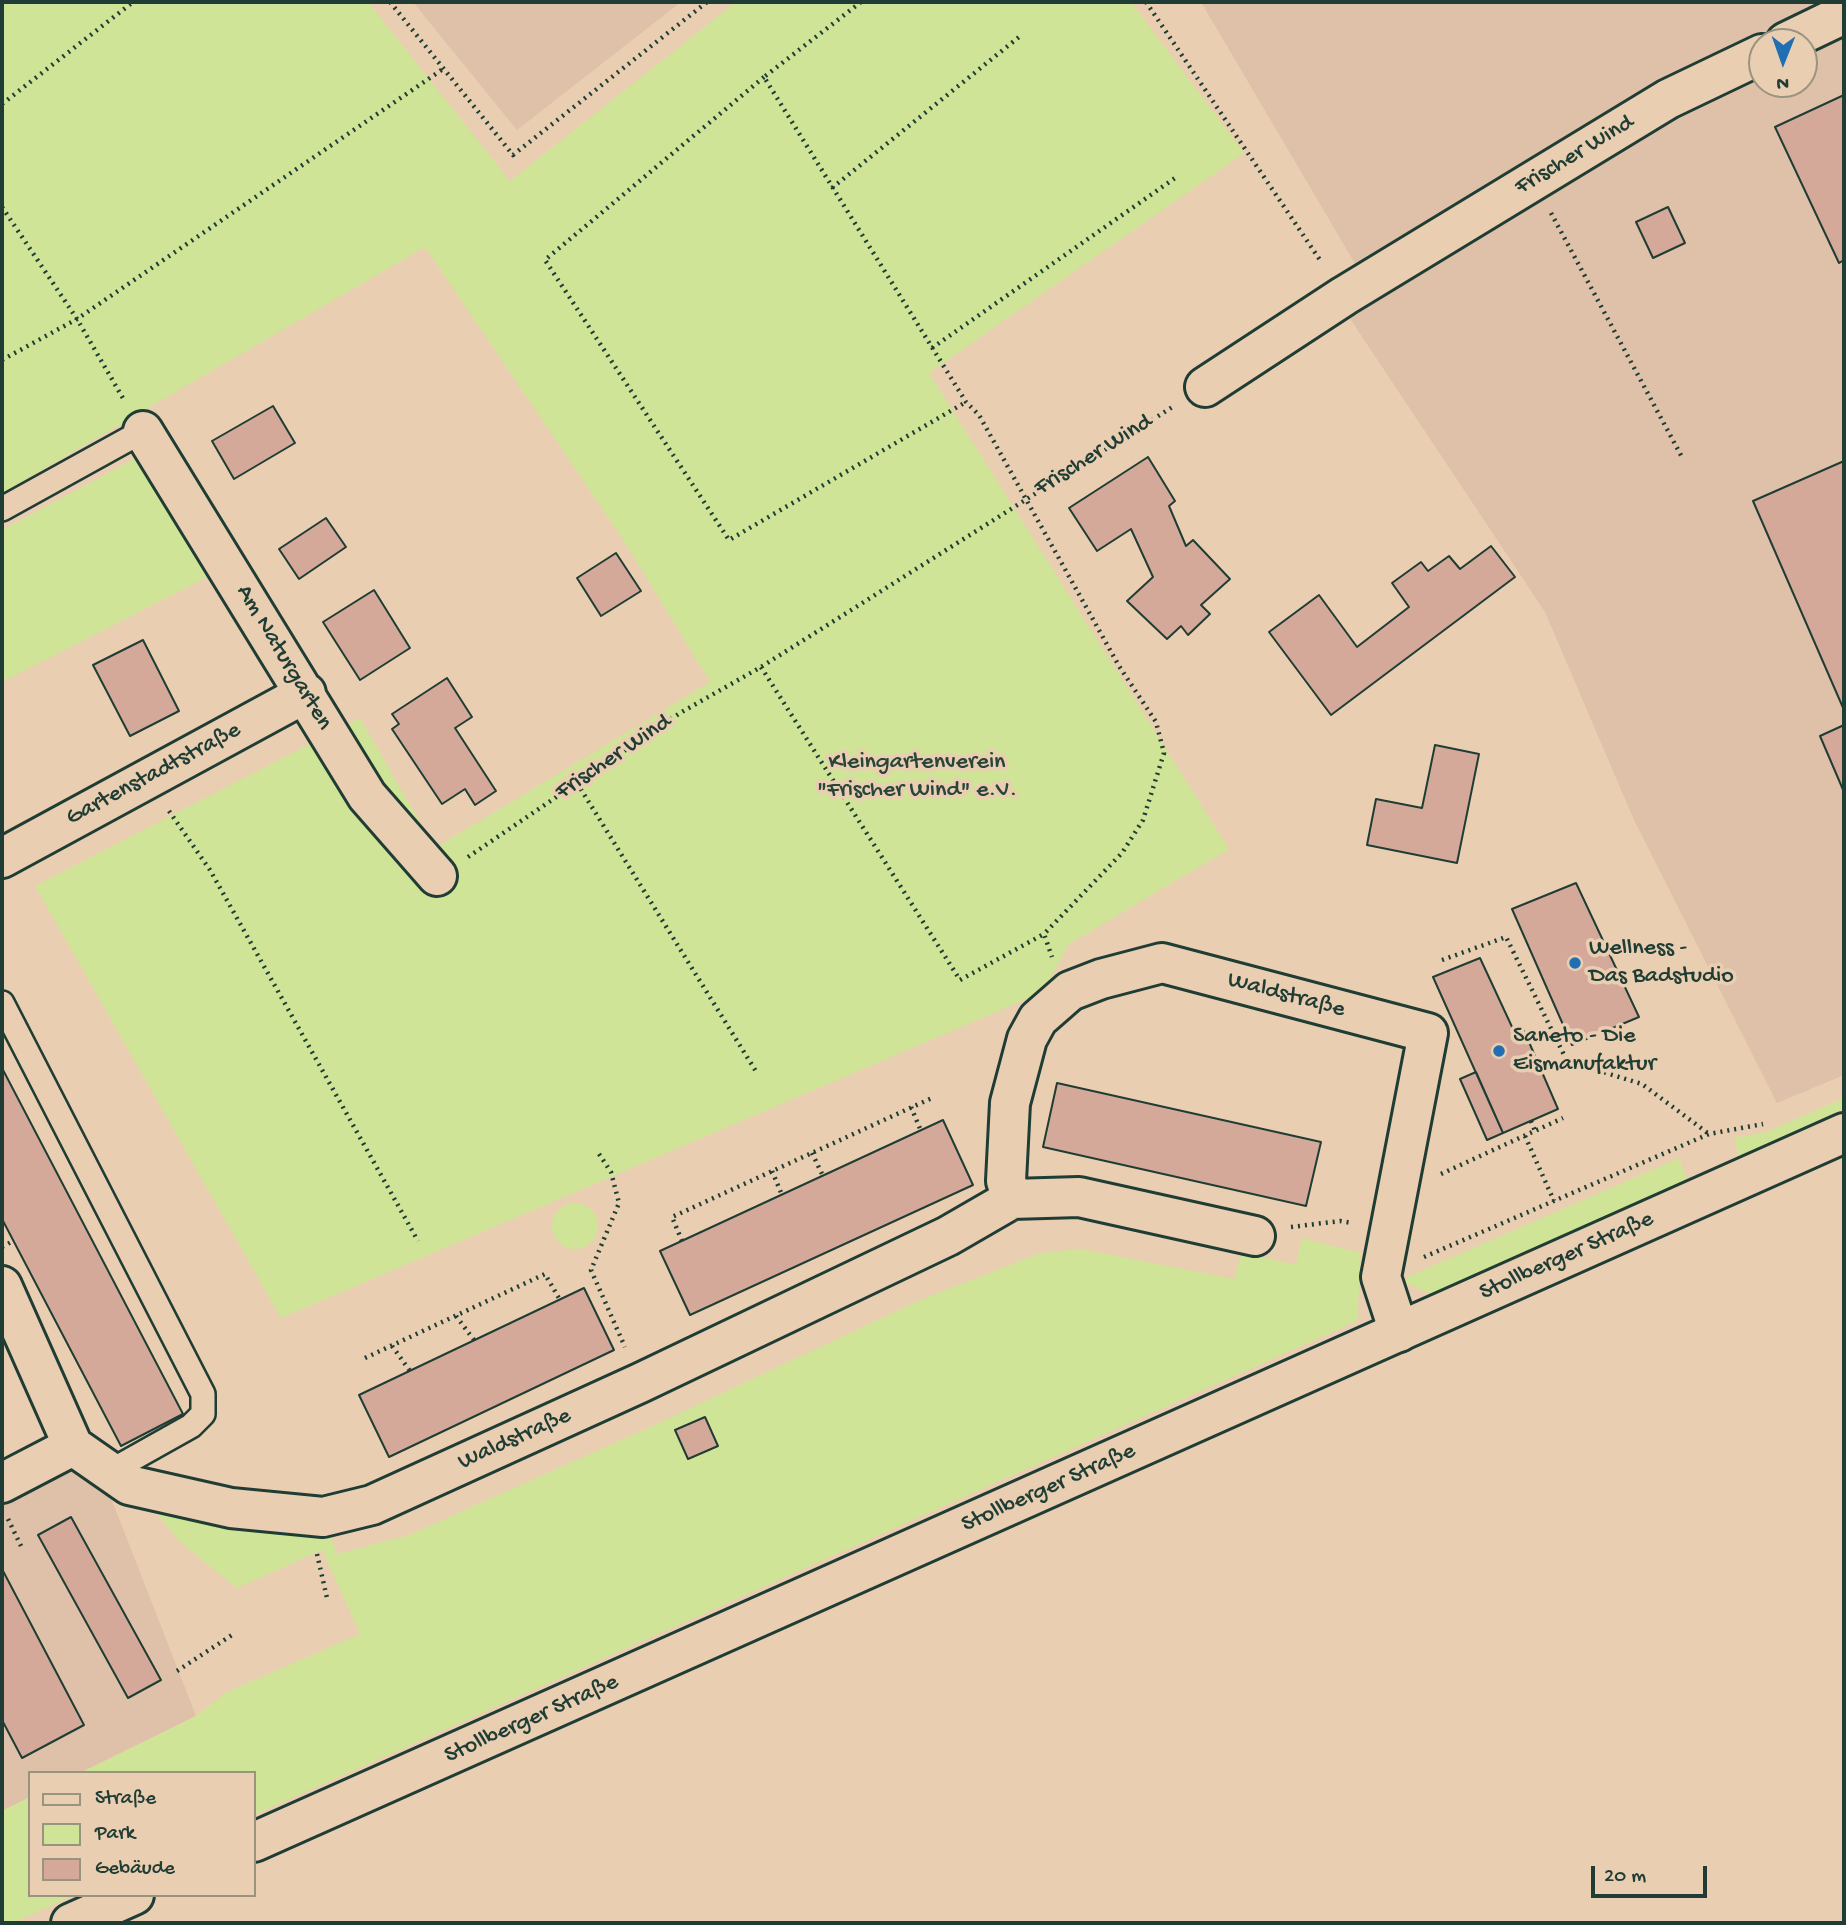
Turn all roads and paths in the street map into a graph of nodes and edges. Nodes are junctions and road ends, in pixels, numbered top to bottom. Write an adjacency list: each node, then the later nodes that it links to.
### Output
1 (133, 2): 12 (path)
2 (390, 2): 10 (path)
3 (707, 2): 10 (path)
4 (861, 2): 11 (path)
5 (1146, 2): 17 (path)
6 (1844, 14): 7 (street)
7 (1815, 28)
8 (1019, 37): 15 (path)
9 (1748, 61): 14 (street, Frischer Wind)
10 (443, 69): 18 (path)
11 (764, 77): 15 (path); 22 (path)
12 (2, 104)
13 (1175, 178): 19 (path)
14 (1534, 181): 17 (street, Frischer Wind); 24 (path)
15 (832, 188): 19 (path)
16 (2, 207): 18 (path)
17 (1344, 296): 21 (street, Frischer Wind)
18 (76, 319): 20 (path); 23 (path)
19 (932, 348): 22 (path)
20 (2, 360)
21 (1205, 387): 25 (path, Frischer Wind)
22 (966, 402): 25 (path)
23 (143, 430): 26 (lane); 28 (street, Am Naturgarten)
24 (1683, 459)
25 (1026, 499): 27 (path, Frischer Wind); 33 (path)
26 (2, 509)
27 (761, 667): 30 (path, Frischer Wind); 33 (path)
28 (306, 693): 29 (street, Gartenstadtstraße); 32 (street, Am Naturgarten)
29 (146, 779): 31 (street, Gartenstadtstraße); 58 (path)
30 (577, 783): 32 (path, Frischer Wind); 37 (path)
31 (2, 858)
32 (437, 876)
33 (1044, 934): 35 (path)
34 (1442, 960): 46 (path)
35 (1070, 991): 52 (street, Waldstraße); 54 (street, Waldstraße)
36 (2, 1003): 72 (lane)
37 (757, 1073)
38 (932, 1098): 39 (path)
39 (911, 1107): 43 (path); 48 (path)
40 (1563, 1118): 44 (path)
41 (1531, 1121): 44 (path)
42 (1768, 1123): 46 (path)
43 (921, 1131)
44 (1535, 1131): 47 (path)
45 (1844, 1133): 65 (street, Stollberger Straße)
46 (1709, 1134): 55 (path)
47 (1525, 1136): 52 (path); 55 (path)
48 (812, 1153): 50 (path); 51 (path)
49 (599, 1154): 70 (path)
50 (772, 1171): 53 (path); 59 (path)
51 (822, 1176)
52 (1398, 1193): 61 (street, Waldstraße)
53 (782, 1195)
54 (1012, 1199): 56 (street, Waldstraße); 70 (street, Waldstraße)
55 (1554, 1201): 61 (path)
56 (1248, 1235): 61 (path)
57 (13, 1241): 60 (path)
58 (418, 1241)
59 (681, 1241)
60 (2, 1247)
61 (1388, 1248): 65 (street, Waldstraße)
62 (2, 1286): 71 (street)
63 (560, 1300): 64 (path)
64 (456, 1316): 66 (path); 67 (path)
65 (1399, 1332): 79 (street, Stollberger Straße)
66 (474, 1340)
67 (392, 1346): 68 (path); 69 (path)
68 (365, 1358)
69 (410, 1371)
70 (640, 1383): 72 (street, Waldstraße)
71 (73, 1446): 72 (street, Waldstraße); 73 (street)
72 (109, 1472)
73 (4, 1500): 74 (path)
74 (23, 1548)
75 (316, 1550): 76 (path)
76 (327, 1598)
77 (232, 1635): 78 (path)
78 (177, 1671)
79 (256, 1841)
80 (130, 1897): 81 (street)
81 (71, 1923)

